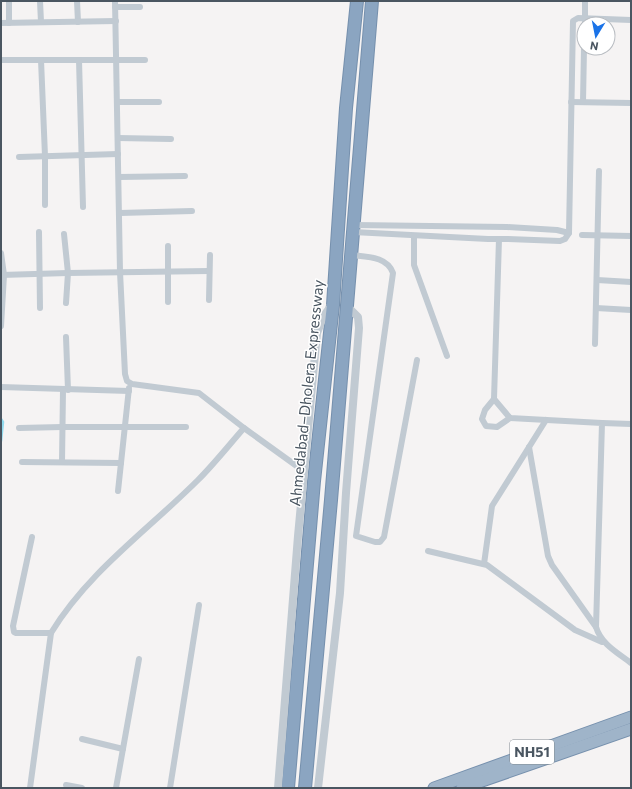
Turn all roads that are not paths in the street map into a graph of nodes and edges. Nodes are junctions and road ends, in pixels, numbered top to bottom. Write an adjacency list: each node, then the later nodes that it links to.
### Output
1 (9, 1): 17 (street)
2 (40, 1): 14 (street)
3 (77, 1): 15 (street)
4 (357, 1): 70 (highway, Ahmedabad–Dholera Expressway)
5 (372, 1): 44 (highway, Ahmedabad–Dholera Expressway)
6 (585, 1): 9 (street)
7 (115, 4): 8 (street); 13 (street)
8 (140, 7)
9 (585, 16)
10 (576, 19): 26 (street)
11 (616, 20): 12 (street)
12 (631, 20)
13 (116, 21): 15 (street); 22 (street)
14 (41, 22): 15 (street); 17 (street)
15 (78, 22)
16 (1, 23): 17 (street)
17 (9, 23)
18 (584, 56): 27 (street)
19 (1, 60): 20 (street)
20 (41, 60): 21 (street); 33 (street)
21 (79, 60): 22 (street); 32 (street)
22 (116, 60): 23 (street); 24 (street)
23 (145, 60)
24 (117, 102): 25 (street); 29 (street)
25 (159, 102)
26 (571, 102): 27 (street); 46 (street)
27 (582, 102): 28 (street)
28 (631, 103)
29 (118, 138): 30 (street); 31 (street)
30 (171, 139)
31 (118, 154): 32 (street); 36 (street)
32 (82, 155): 33 (street); 39 (street)
33 (45, 156): 34 (street); 38 (street)
34 (19, 157)
35 (599, 170): 50 (street)
36 (119, 176): 37 (street); 41 (street)
37 (184, 176)
38 (44, 206)
39 (83, 207)
40 (192, 211): 41 (street)
41 (120, 213): 61 (street)
42 (488, 227): 43 (street); 44 (street); 52 (street)
43 (507, 228): 46 (street); 54 (street)
44 (353, 229): 48 (street); 58 (highway, Ahmedabad–Dholera Expressway)
45 (39, 232): 63 (street)
46 (569, 233): 54 (street)
47 (64, 234): 60 (street)
48 (414, 236): 52 (street); 78 (street)
49 (582, 236): 50 (street)
50 (598, 236): 51 (street); 65 (street)
51 (631, 236)
52 (488, 239): 53 (street)
53 (499, 239): 54 (street); 84 (street)
54 (507, 239)
55 (168, 246): 62 (street)
56 (1, 253): 64 (street)
57 (210, 255): 59 (street)
58 (351, 255): 71 (highway, Ahmedabad–Dholera Expressway); 101 (street)
59 (209, 271): 62 (street); 67 (street)
60 (68, 272): 61 (street); 63 (street); 69 (street)
61 (120, 272): 62 (street); 80 (street)
62 (168, 272): 68 (street)
63 (40, 274): 64 (street); 72 (street)
64 (3, 275): 75 (street)
65 (597, 280): 66 (street); 73 (street)
66 (631, 282)
67 (209, 300)
68 (168, 302)
69 (66, 303)
70 (333, 304): 98 (street); 121 (highway, Ahmedabad–Dholera Expressway)
71 (347, 306): 100 (street); 122 (highway, Ahmedabad–Dholera Expressway)
72 (40, 308)
73 (596, 308): 74 (street); 77 (street)
74 (631, 310)
75 (1, 326)
76 (66, 337): 82 (street)
77 (595, 344)
78 (447, 356)
79 (417, 360): 101 (street)
80 (130, 382): 83 (street); 93 (street)
81 (1, 387): 82 (street)
82 (65, 390): 83 (street); 89 (street)
83 (129, 391): 90 (street)
84 (494, 399): 85 (street); 85 (street)
85 (510, 418): 86 (street)
86 (546, 420): 87 (street); 94 (street)
87 (602, 423): 88 (street); 106 (street)
88 (631, 424)
89 (62, 427): 90 (street); 92 (street); 96 (street)
90 (125, 427): 91 (street); 97 (street)
91 (186, 427)
92 (19, 428)
93 (244, 428): 98 (street); 107 (street)
94 (529, 447): 104 (street); 106 (street)
95 (22, 462): 96 (street)
96 (62, 462): 97 (street)
97 (121, 463): 99 (street)
98 (305, 472): 120 (street)
99 (118, 492)
100 (344, 534): 101 (street); 123 (street)
101 (356, 536)
102 (32, 537): 107 (street)
103 (428, 551): 104 (street)
104 (484, 564): 108 (street)
105 (199, 605): 119 (street)
106 (596, 628): 108 (street)
107 (51, 633): 116 (street)
108 (604, 642): 110 (street)
109 (140, 659): 114 (street)
110 (631, 663)
111 (631, 717): 124 (highway, NH51)
112 (631, 729): 125 (highway, NH51)
113 (82, 739): 114 (street)
114 (123, 749): 118 (street)
115 (66, 785): 117 (street)
116 (30, 788)
117 (82, 788)
118 (116, 788)
119 (170, 788)
120 (278, 788)
121 (288, 788)
122 (305, 788)
123 (318, 788)
124 (434, 788)
125 (462, 788)

